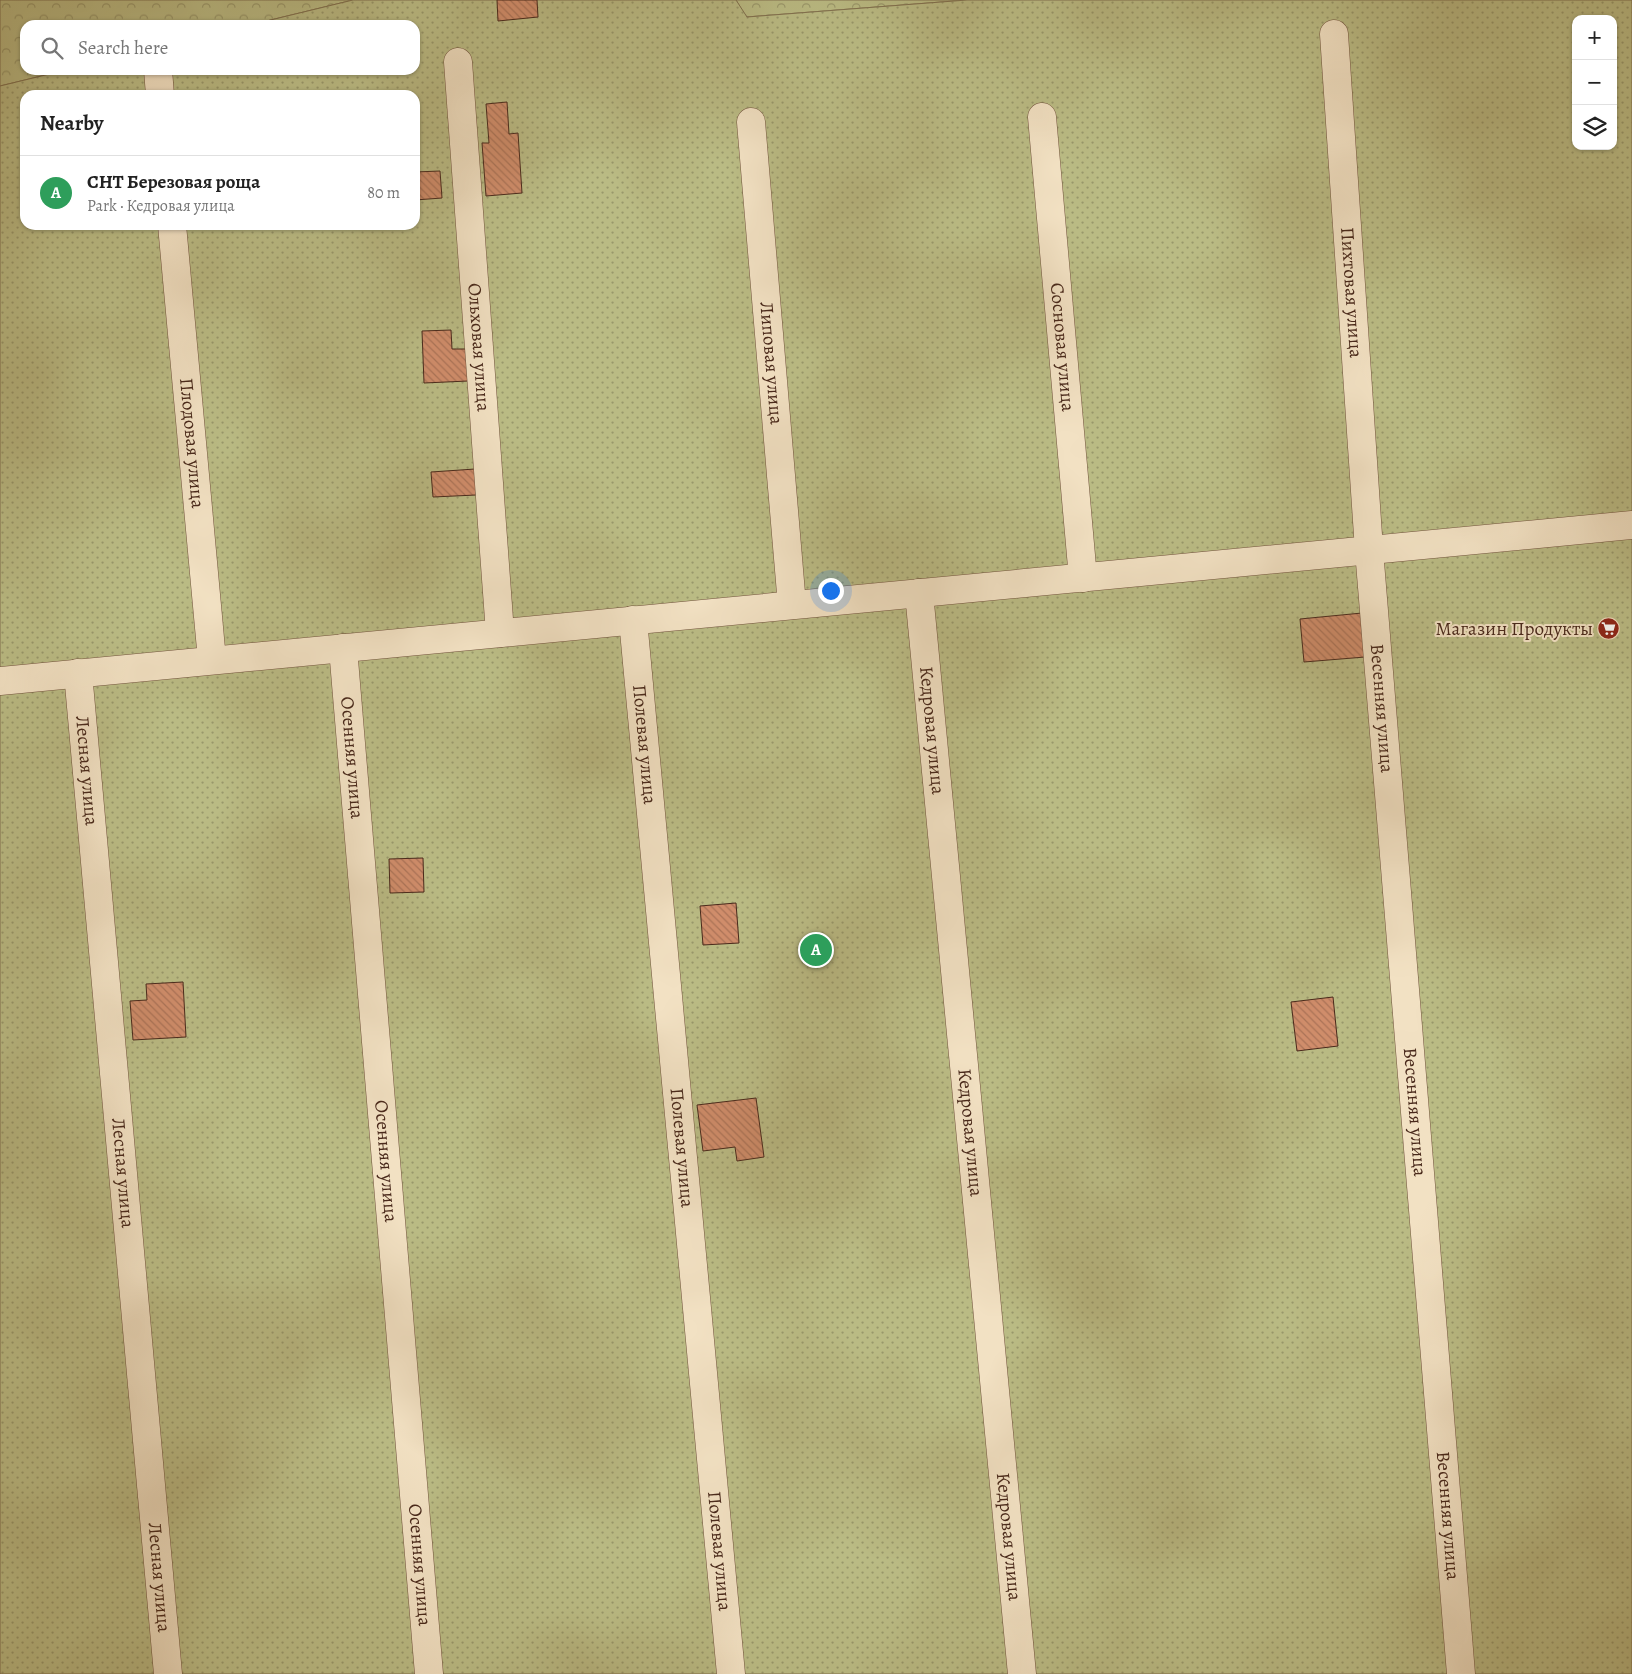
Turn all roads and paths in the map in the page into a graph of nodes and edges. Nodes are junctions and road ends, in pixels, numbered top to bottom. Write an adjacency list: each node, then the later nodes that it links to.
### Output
1 (1334, 34): 9 (street, Пихтовая улица)
2 (458, 62): 14 (street, Ольховая улица)
3 (158, 75): 4 (street)
4 (160, 90)
5 (1042, 117): 10 (street, Сосновая улица)
6 (751, 122): 12 (street, Липовая улица)
7 (172, 230): 16 (street, Плодовая улица)
8 (1632, 526): 9 (street)
9 (1369, 550): 10 (street); 23 (street, Весенняя улица)
10 (1083, 578): 11 (street)
11 (919, 593): 12 (street); 22 (street, Кедровая улица)
12 (792, 605): 13 (street)
13 (633, 620): 14 (street); 21 (street, Полевая улица)
14 (500, 633): 15 (street)
15 (343, 648): 16 (street); 20 (street, Осенняя улица)
16 (212, 660): 17 (street)
17 (78, 673): 18 (street); 19 (street, Лесная улица)
18 (0, 681)
19 (168, 1674)
20 (429, 1674)
21 (730, 1674)
22 (1022, 1674)
23 (1461, 1674)

